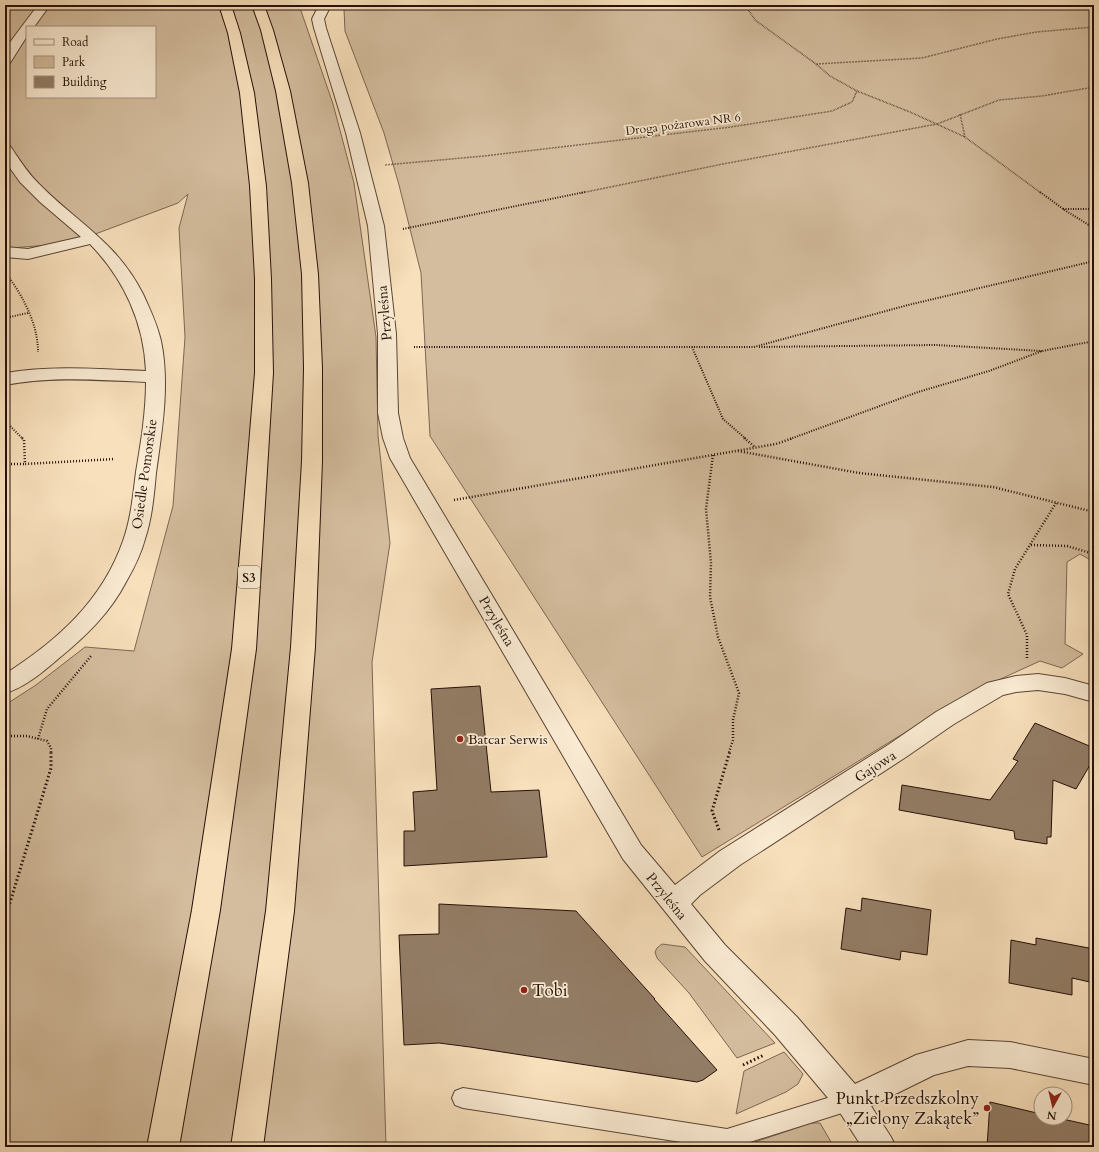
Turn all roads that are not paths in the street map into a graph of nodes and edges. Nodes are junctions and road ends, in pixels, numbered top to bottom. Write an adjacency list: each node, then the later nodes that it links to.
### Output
1 (44, 5): 5 (street)
2 (225, 5): 19 (highway, S3)
3 (258, 5): 20 (highway)
4 (325, 5): 15 (street, Przyleśna)
5 (28, 26)
6 (26, 28): 7 (street)
7 (5, 60)
8 (5, 149): 9 (street, Osiedle Pomorskie)
9 (92, 238): 10 (street); 11 (street, Osiedle Pomorskie)
10 (5, 252)
11 (156, 377): 12 (street); 13 (street, Osiedle Pomorskie)
12 (5, 379)
13 (5, 685)
14 (1094, 694): 15 (street, Gajowa)
15 (674, 904): 18 (street, Przyleśna)
16 (1094, 1072): 18 (street)
17 (463, 1098): 18 (lane)
18 (850, 1100): 21 (street, Przyleśna)
19 (163, 1147)
20 (247, 1147)
21 (880, 1147)

